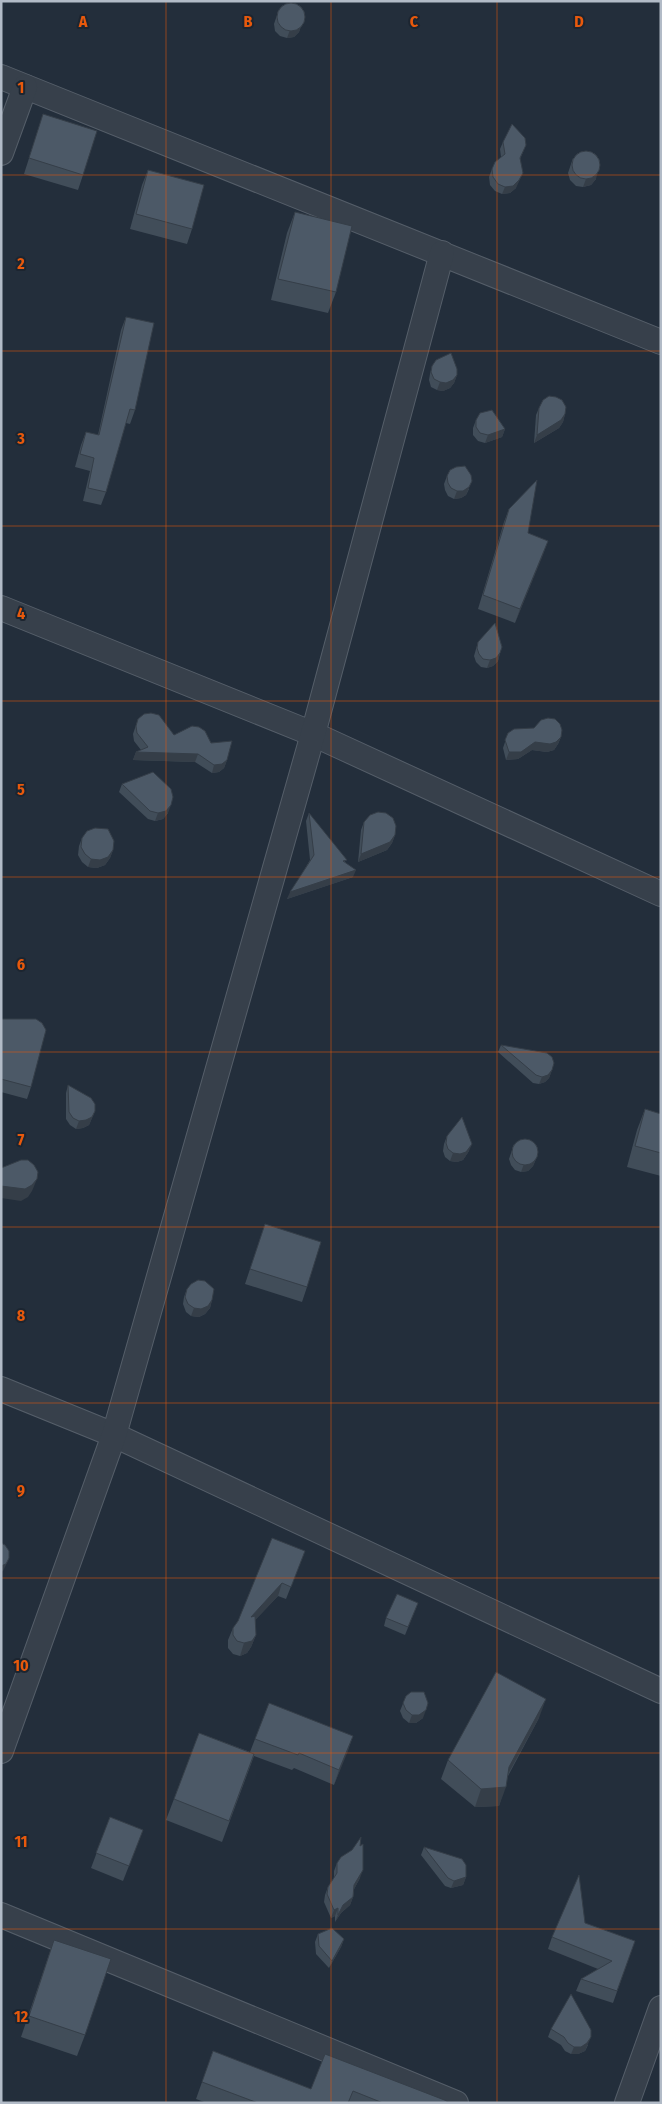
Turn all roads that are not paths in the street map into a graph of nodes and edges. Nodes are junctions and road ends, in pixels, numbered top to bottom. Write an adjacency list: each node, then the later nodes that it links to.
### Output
1 (1, 77): 2 (street)
2 (25, 87): 3 (street); 4 (street)
3 (1, 153)
4 (442, 253): 5 (street); 7 (street)
5 (661, 342)
6 (1, 608): 7 (street)
7 (313, 734): 8 (street); 10 (street)
8 (661, 894)
9 (1, 1389): 10 (street)
10 (114, 1435): 11 (street); 12 (street)
11 (661, 1691)
12 (1, 1751)
13 (1, 1914): 15 (street)
14 (661, 2008): 16 (street)
15 (456, 2103)
16 (627, 2103)

